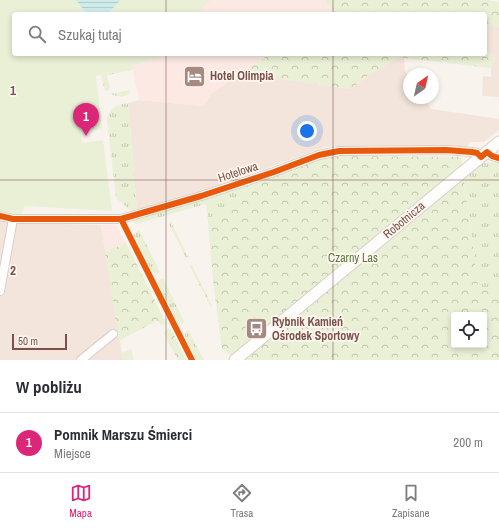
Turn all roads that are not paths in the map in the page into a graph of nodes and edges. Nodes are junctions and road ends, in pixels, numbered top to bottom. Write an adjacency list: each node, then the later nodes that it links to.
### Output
1 (499, 142): 2 (street, Robotnicza)
2 (484, 155): 3 (street, Hotelowa); 5 (street, Hotelowa); 9 (street, Robotnicza)
3 (499, 158)
4 (0, 216): 5 (street, Hotelowa)
5 (13, 219): 6 (street)
6 (0, 291)
7 (113, 334): 8 (street)
8 (81, 360)
9 (235, 360)

